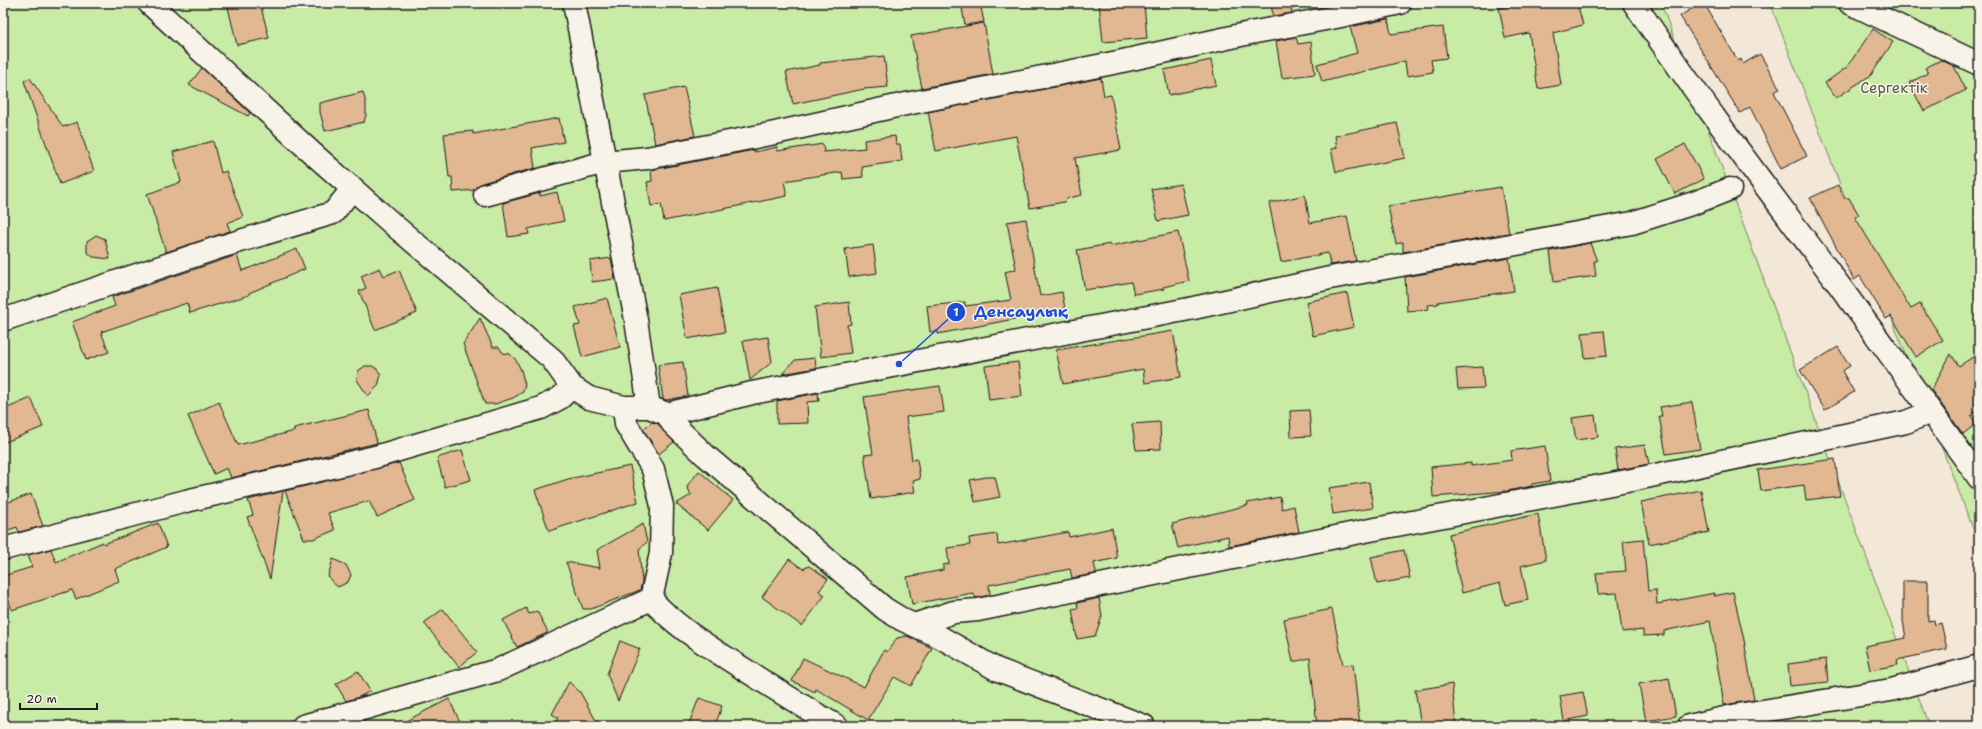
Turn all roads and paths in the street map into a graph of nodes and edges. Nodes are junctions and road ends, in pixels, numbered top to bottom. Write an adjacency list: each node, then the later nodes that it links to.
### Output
1 (149, 3): 8 (street)
2 (574, 3): 7 (street)
3 (1400, 3): 7 (street)
4 (1634, 3): 15 (street)
5 (1850, 3): 6 (street)
6 (1979, 64)
7 (605, 162): 10 (street); 14 (street)
8 (354, 188): 11 (street); 12 (street)
9 (1730, 189): 14 (street)
10 (485, 195)
11 (3, 320)
12 (572, 387): 13 (street); 17 (street)
13 (624, 407): 14 (street); 18 (street)
14 (658, 410): 19 (street)
15 (1931, 412): 16 (street); 19 (street)
16 (1979, 478)
17 (3, 549)
18 (652, 599): 21 (street); 22 (street)
19 (914, 625): 23 (street)
20 (1979, 666): 24 (street)
21 (303, 726)
22 (837, 726)
23 (1144, 726)
24 (1689, 726)

